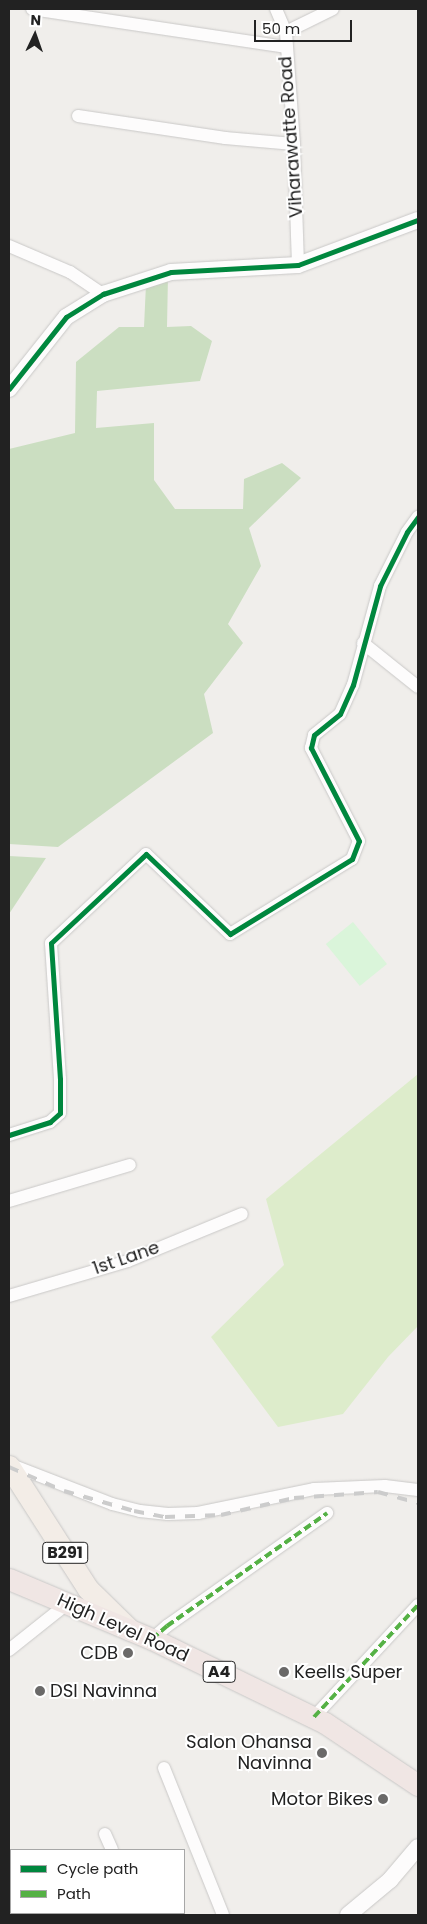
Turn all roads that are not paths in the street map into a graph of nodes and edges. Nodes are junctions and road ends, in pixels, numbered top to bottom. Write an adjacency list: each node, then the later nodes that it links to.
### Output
1 (32, 9): 5 (street)
2 (276, 9): 4 (street)
3 (333, 9): 4 (street, Viharawatte Road)
4 (286, 32): 5 (street, Viharawatte Road)
5 (285, 47): 7 (street, Viharawatte Road)
6 (78, 116): 7 (street)
7 (294, 144): 10 (street, Viharawatte Road)
8 (418, 220): 10 (street)
9 (9, 246): 11 (street)
10 (298, 265): 11 (street)
11 (103, 294): 12 (street)
12 (11, 382)
13 (418, 517): 14 (street)
14 (364, 643): 15 (street); 16 (street)
15 (418, 687)
16 (9, 1135)
17 (130, 1165): 18 (street)
18 (9, 1201)
19 (242, 1214): 20 (street, 1st Lane)
20 (9, 1296)
21 (9, 1465): 22 (street); 27 (main road, B291)
22 (418, 1490)
23 (327, 1513): 28 (street)
24 (9, 1579): 25 (highway, High Level Road / A4)
25 (68, 1604): 27 (highway, High Level Road / A4); 29 (street)
26 (418, 1605): 30 (street)
27 (130, 1630): 28 (highway, High Level Road / A4)
28 (152, 1639): 30 (highway, High Level Road / A4)
29 (9, 1650)
30 (314, 1717): 32 (highway, High Level Road / A4)
31 (164, 1768): 36 (street)
32 (418, 1785)
33 (106, 1834): 35 (street)
34 (418, 1847): 37 (street)
35 (112, 1849)
36 (223, 1915)
37 (348, 1915)

